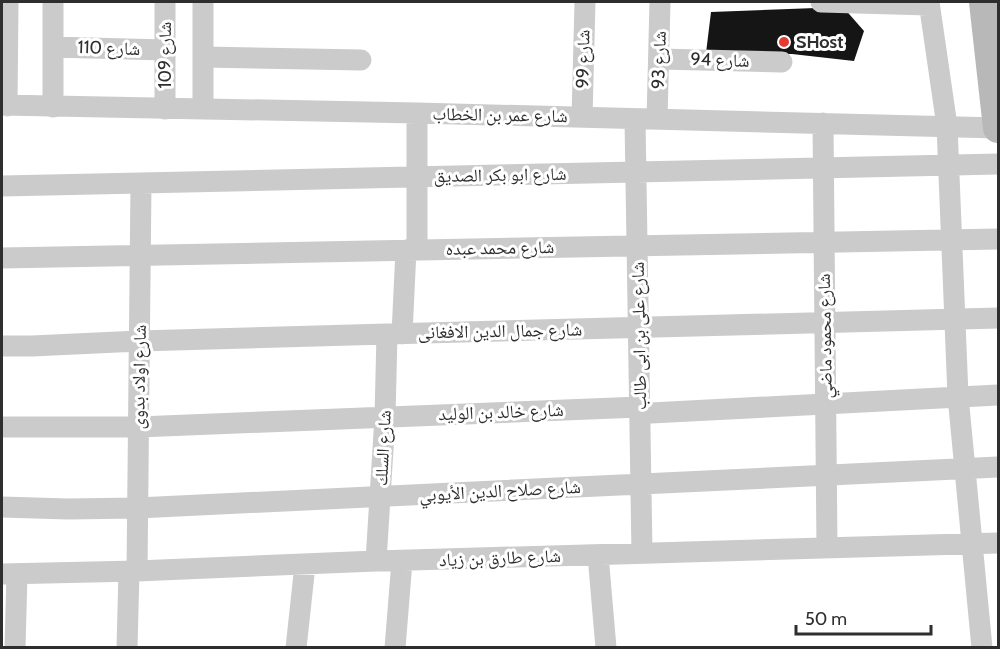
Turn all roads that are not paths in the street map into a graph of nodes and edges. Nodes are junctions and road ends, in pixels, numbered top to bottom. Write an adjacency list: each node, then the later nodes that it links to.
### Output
1 (8, 2): 11 (street)
2 (53, 2): 10 (street)
3 (165, 2): 12 (street, شارع 109)
4 (203, 2): 13 (street)
5 (585, 2): 22 (street, شارع 99)
6 (660, 2): 14 (street, شارع 93)
7 (821, 2): 9 (street)
8 (984, 2): 27 (main road)
9 (929, 3): 26 (street)
10 (53, 47): 12 (street, شارع 110); 18 (street)
11 (4, 50): 17 (street)
12 (165, 50): 19 (street, شارع 109)
13 (203, 57): 15 (street); 20 (street)
14 (659, 58): 16 (street, شارع 94); 24 (street, شارع 93)
15 (362, 60)
16 (782, 62)
17 (4, 106): 18 (street, شارع عمر بن الخطاب)
18 (53, 107): 19 (street, شارع عمر بن الخطاب)
19 (165, 109): 20 (street, شارع عمر بن الخطاب)
20 (203, 109): 21 (street, شارع عمر بن الخطاب)
21 (417, 113): 22 (street, شارع عمر بن الخطاب); 32 (street, شارع السلك)
22 (582, 117): 23 (street, شارع عمر بن الخطاب)
23 (635, 119): 24 (street, شارع عمر بن الخطاب); 31 (street, شارع على بن ابى طالب)
24 (657, 119): 25 (street, شارع عمر بن الخطاب)
25 (823, 123): 26 (street, شارع عمر بن الخطاب); 30 (street, شارع محمود ماضي)
26 (947, 126): 27 (street, شارع عمر بن الخطاب); 28 (street)
27 (999, 128)
28 (948, 164): 29 (street, شارع ابو بكر الصديق); 30 (street, شارع ابو بكر الصديق); 35 (street)
29 (999, 164)
30 (823, 167): 31 (street, شارع ابو بكر الصديق); 37 (street, شارع محمود ماضي)
31 (636, 172): 32 (street, شارع ابو بكر الصديق); 38 (street, شارع على بن ابى طالب)
32 (417, 176): 33 (street, شارع ابو بكر الصديق); 39 (street, شارع السلك)
33 (141, 183): 34 (street, شارع ابو بكر الصديق); 40 (street, شارع اولاد بدوى)
34 (2, 186)
35 (951, 240): 36 (street, شارع محمد عبده); 37 (street, شارع محمد عبده); 43 (street)
36 (999, 240)
37 (824, 242): 38 (street, شارع محمد عبده); 44 (street, شارع محمود ماضي)
38 (637, 246): 39 (street, شارع محمد عبده); 45 (street, شارع على بن ابى طالب)
39 (411, 250): 40 (street, شارع محمد عبده); 46 (street, شارع السلك)
40 (140, 255): 41 (street, شارع محمد عبده); 47 (street, شارع اولاد بدوى)
41 (2, 258)
42 (999, 318): 43 (street, شارع جمال الدين الافغانى)
43 (955, 320): 44 (street, شارع جمال الدين الافغانى); 50 (street)
44 (824, 323): 45 (street, شارع جمال الدين الافغانى); 51 (street, شارع محمود ماضي)
45 (638, 328): 46 (street, شارع جمال الدين الافغانى); 52 (street, شارع على بن ابى طالب)
46 (394, 334): 47 (street, شارع جمال الدين الافغانى); 53 (street, شارع السلك)
47 (139, 342): 48 (street, شارع جمال الدين الافغانى); 55 (street, شارع اولاد بدوى)
48 (2, 345)
49 (999, 395): 50 (street, شارع خالد بن الوليد)
50 (958, 396): 51 (street, شارع خالد بن الوليد); 57 (street)
51 (825, 404): 52 (street, شارع خالد بن الوليد); 58 (street, شارع محمود ماضي)
52 (640, 407): 53 (street, شارع خالد بن الوليد); 59 (street, شارع على بن ابى طالب)
53 (385, 417): 55 (street, شارع خالد بن الوليد); 60 (street, شارع السلك)
54 (2, 427): 55 (street, شارع خالد بن الوليد)
55 (138, 427): 62 (street, شارع اولاد بدوى)
56 (999, 467): 57 (street, شارع صلاح الدين الأيوبي)
57 (964, 468): 58 (street, شارع صلاح الدين الأيوبي); 64 (street)
58 (826, 475): 59 (street, شارع صلاح الدين الأيوبي); 65 (street, شارع محمود ماضي)
59 (641, 484): 60 (street, شارع صلاح الدين الأيوبي); 66 (street, شارع على بن ابى طالب)
60 (380, 496): 62 (street, شارع صلاح الدين الأيوبي); 68 (street, شارع السلك)
61 (2, 507): 62 (street, شارع صلاح الدين الأيوبي)
62 (137, 508): 71 (street, شارع اولاد بدوى)
63 (999, 543): 64 (street, شارع طارق بن زياد)
64 (972, 544): 65 (street, شارع طارق بن زياد); 78 (street)
65 (826, 549): 66 (street, شارع طارق بن زياد)
66 (642, 553): 67 (street, شارع طارق بن زياد)
67 (598, 555): 69 (street, شارع طارق بن زياد); 77 (street)
68 (376, 561): 69 (street, شارع طارق بن زياد); 70 (street, شارع طارق بن زياد)
69 (402, 561): 76 (street)
70 (305, 565): 71 (street, شارع طارق بن زياد); 75 (street)
71 (133, 571): 72 (street, شارع طارق بن زياد); 74 (street, شارع اولاد بدوى)
72 (9, 574): 73 (street)
73 (15, 648)
74 (127, 648)
75 (297, 648)
76 (394, 648)
77 (606, 648)
78 (981, 648)

